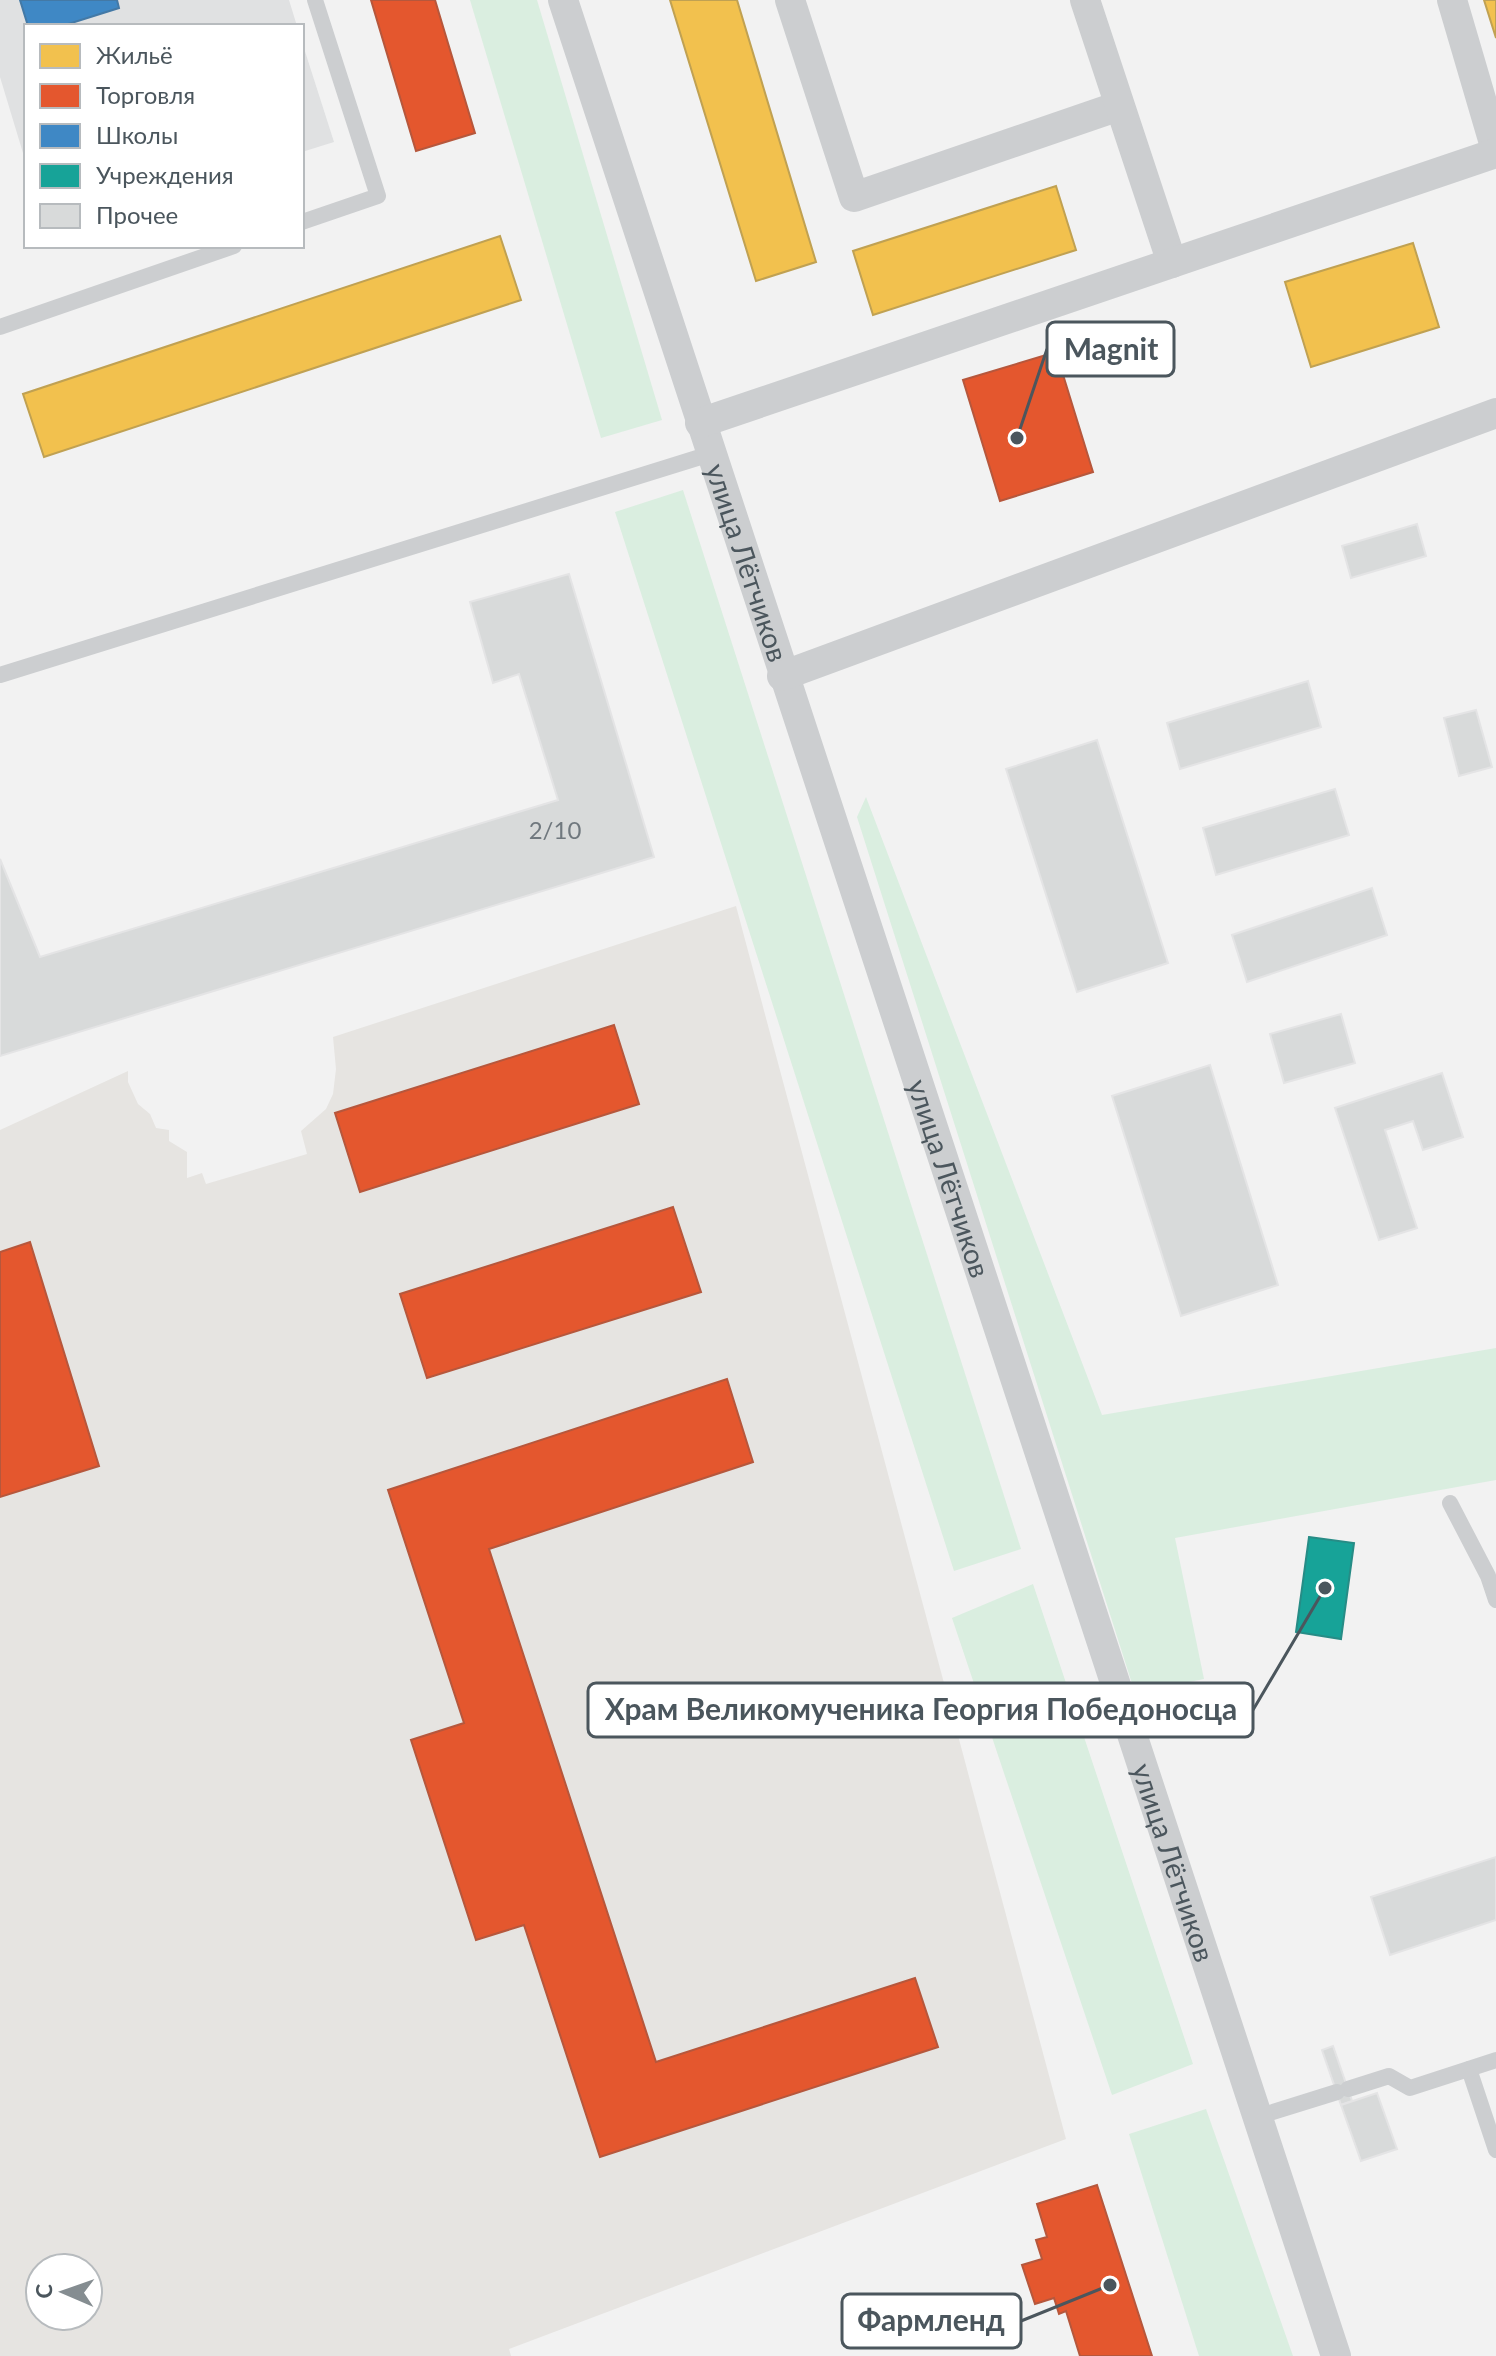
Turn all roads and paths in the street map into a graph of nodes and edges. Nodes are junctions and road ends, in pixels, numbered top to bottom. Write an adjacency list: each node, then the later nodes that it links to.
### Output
1 (315, 0): 8 (lane)
2 (563, 0): 13 (street, улица Лётчиков)
3 (790, 0): 6 (street)
4 (1085, 0): 6 (street)
5 (1452, 0): 7 (street)
6 (1119, 106): 10 (street)
7 (1496, 151): 10 (street)
8 (304, 221)
9 (228, 248): 11 (lane)
10 (1172, 263): 13 (street)
11 (0, 327)
12 (1496, 413): 16 (street)
13 (700, 423): 14 (street, улица Лётчиков)
14 (710, 454): 15 (lane); 16 (street, улица Лётчиков)
15 (0, 675)
16 (782, 676): 21 (street, улица Лётчиков)
17 (1450, 1503): 18 (lane)
18 (1496, 1600)
19 (1496, 2060): 20 (lane)
20 (1469, 2069): 21 (lane); 22 (lane)
21 (1257, 2117): 23 (street, улица Лётчиков)
22 (1496, 2150)
23 (1336, 2356)

